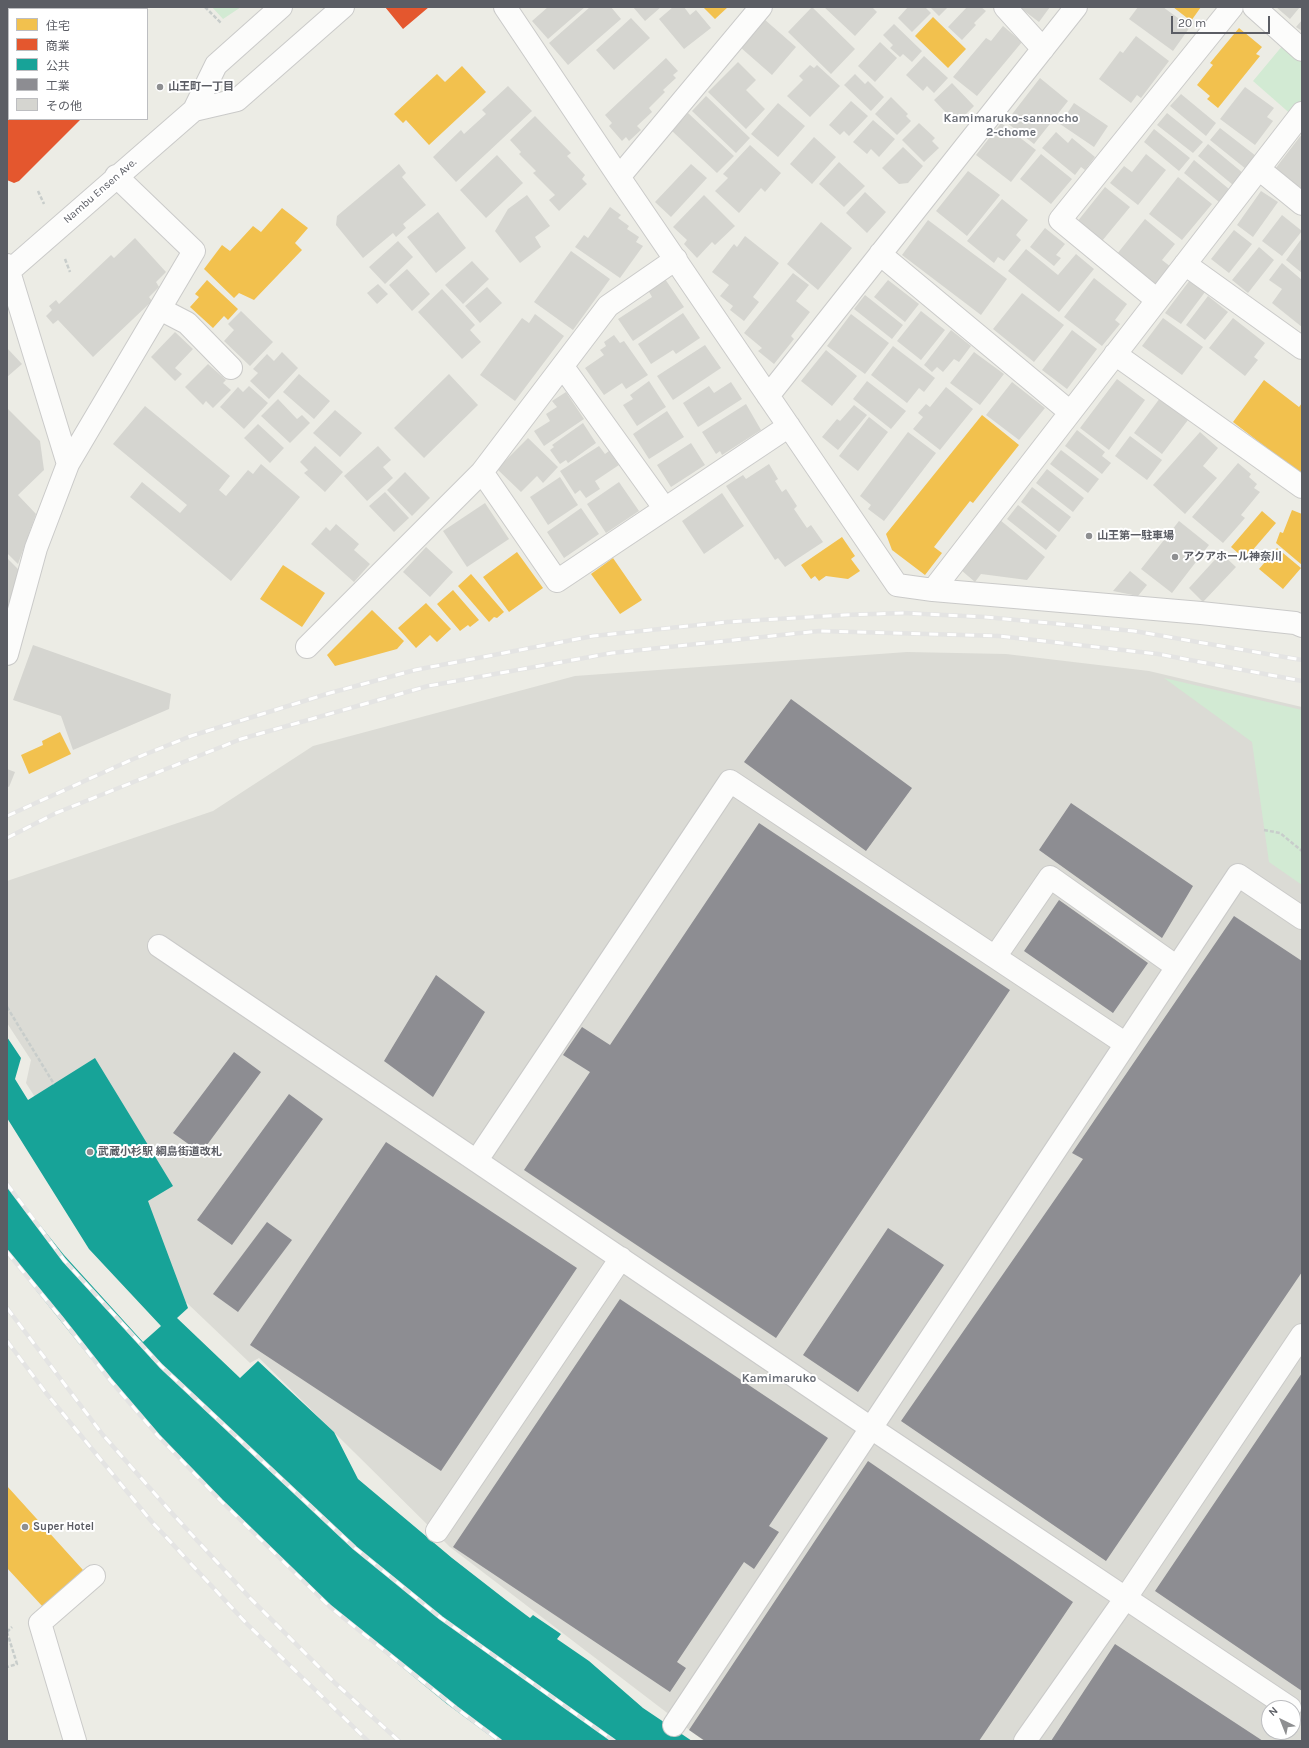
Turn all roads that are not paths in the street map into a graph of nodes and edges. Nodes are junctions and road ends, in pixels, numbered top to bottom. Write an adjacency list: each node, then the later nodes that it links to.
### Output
1 (281, 7): 11 (street, Nambu Ensen Ave.)
2 (343, 7): 11 (street, Nambu Ensen Ave.)
3 (505, 7): 15 (street)
4 (761, 7): 15 (street)
5 (1005, 7): 9 (street)
6 (1076, 7): 9 (street)
7 (1232, 7): 21 (street)
8 (1254, 7): 10 (street)
9 (1043, 49): 17 (street)
10 (1302, 50)
11 (194, 110): 14 (street, Nambu Ensen Ave.)
12 (1302, 113): 13 (street)
13 (1259, 169): 16 (street); 19 (street)
14 (116, 176): 20 (street, Nambu Ensen Ave.); 22 (street)
15 (619, 177): 18 (street)
16 (1302, 204)
17 (880, 254): 27 (street); 28 (street)
18 (676, 259): 26 (street); 27 (street)
19 (1185, 264): 21 (street); 23 (street)
20 (8, 270): 30 (street)
21 (1157, 300): 24 (street)
22 (160, 309): 25 (street); 30 (street)
23 (1302, 348)
24 (1115, 354): 28 (street); 32 (street)
25 (231, 368)
26 (563, 368): 31 (street); 33 (street)
27 (768, 396): 29 (street)
28 (1070, 412): 34 (street)
29 (789, 426): 33 (street); 34 (street)
30 (68, 464): 37 (street)
31 (482, 472): 33 (street); 36 (street)
32 (1302, 488)
33 (665, 509)
34 (933, 590): 35 (street)
35 (1300, 619)
36 (307, 647)
37 (7, 654)
38 (1302, 918): 41 (street)
39 (159, 946): 43 (street)
40 (996, 957): 41 (street); 42 (street); 43 (street)
41 (1177, 968): 42 (street)
42 (1126, 1044): 46 (street)
43 (476, 1160): 44 (street)
44 (621, 1258): 46 (street); 47 (street)
45 (1302, 1335): 49 (street)
46 (871, 1428): 49 (street); 51 (street)
47 (437, 1531)
48 (94, 1576): 52 (street)
49 (1125, 1599): 50 (street); 53 (street)
50 (1278, 1700)
51 (674, 1725)
52 (75, 1741)
53 (1025, 1741)

